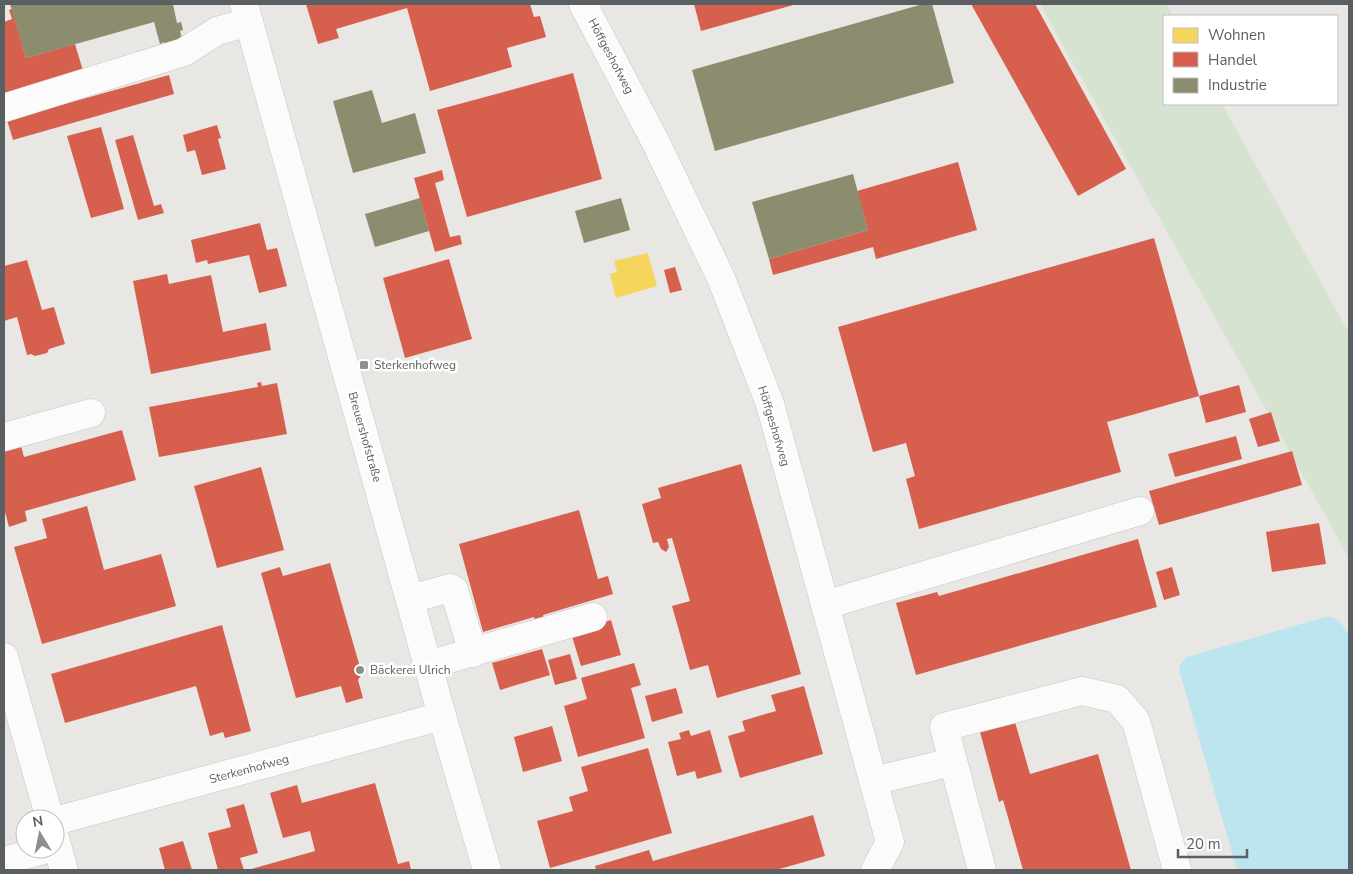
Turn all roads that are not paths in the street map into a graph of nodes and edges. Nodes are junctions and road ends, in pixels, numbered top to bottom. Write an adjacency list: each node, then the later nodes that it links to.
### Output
1 (583, 4): 8 (street, Höffgeshofweg)
2 (246, 13): 3 (street); 7 (street, Breuershofstraße)
3 (4, 108)
4 (91, 413): 5 (street)
5 (4, 437)
6 (1140, 511): 8 (street)
7 (410, 600): 10 (street); 12 (street, Breuershofstraße)
8 (825, 605): 15 (street, Höffgeshofweg)
9 (593, 617): 10 (street)
10 (473, 652): 12 (street)
11 (4, 657): 16 (street)
12 (428, 665): 13 (street, Breuershofstraße)
13 (442, 716): 17 (street, Sterkenhofweg); 18 (street, Breuershofstraße)
14 (952, 762): 15 (street); 20 (street); 21 (street)
15 (873, 781): 19 (street, Höffgeshofweg)
16 (47, 809)
17 (65, 842)
18 (487, 870)
19 (875, 870)
20 (982, 870)
21 (1177, 870)

